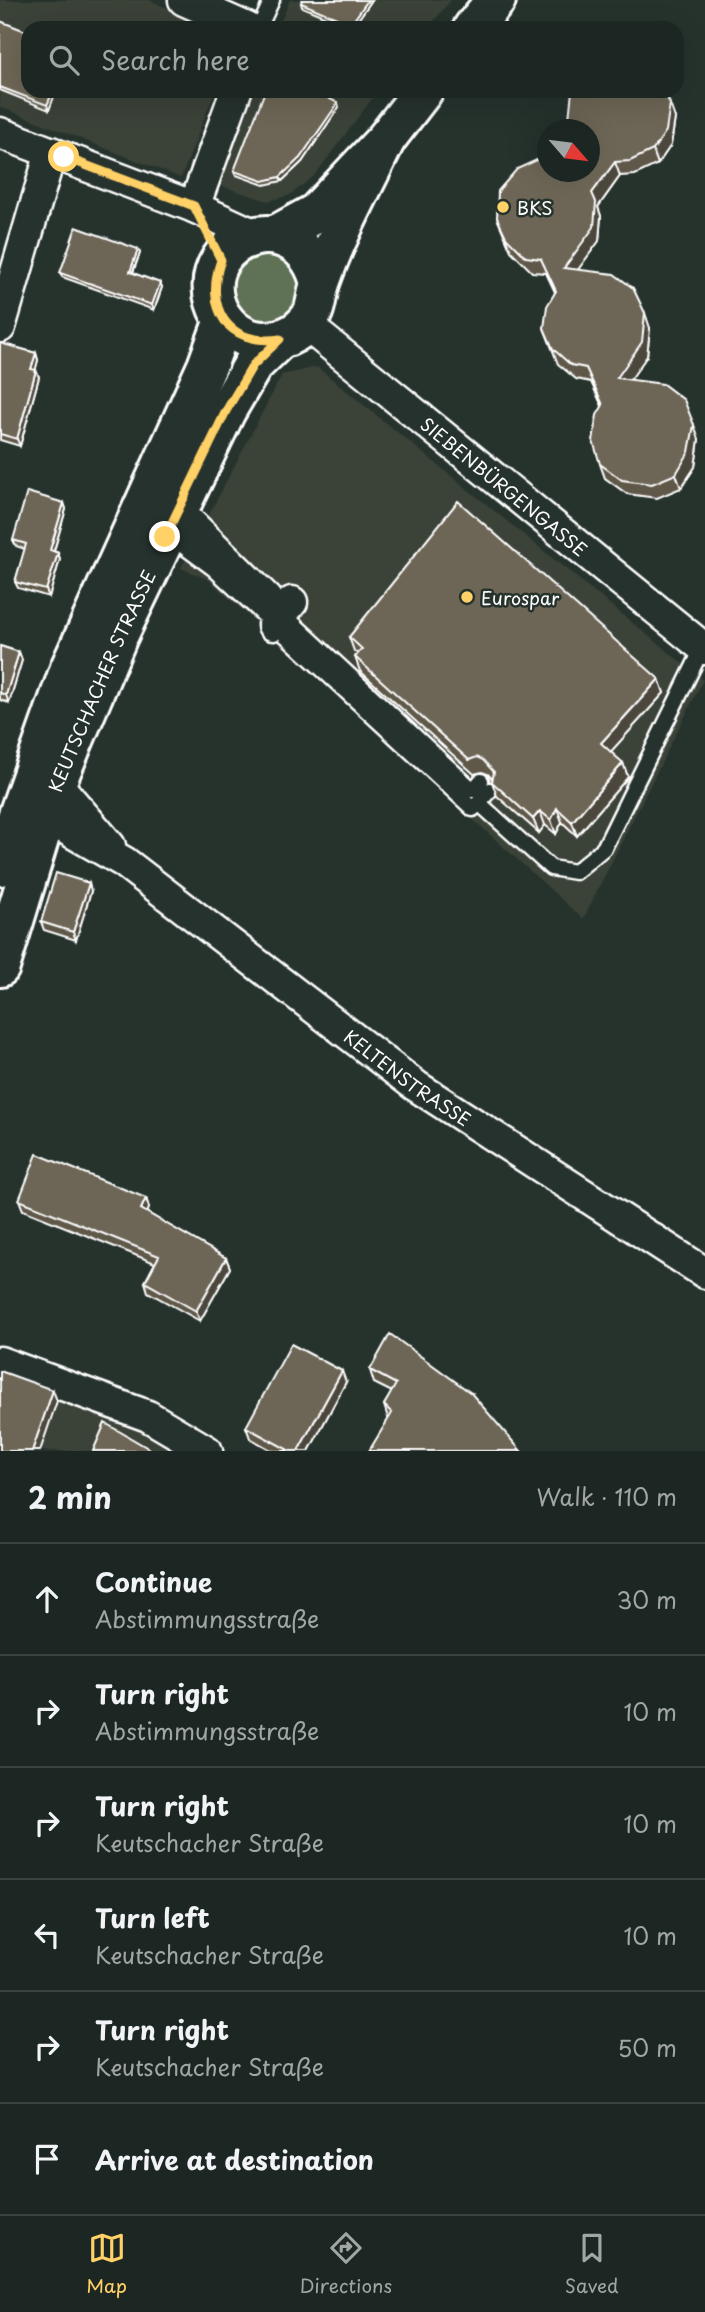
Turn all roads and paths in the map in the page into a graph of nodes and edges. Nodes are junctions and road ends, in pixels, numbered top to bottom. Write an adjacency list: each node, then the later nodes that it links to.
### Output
1 (184, 0): 4 (street)
2 (272, 0): 5 (lane)
3 (496, 0): 6 (main road)
4 (231, 21)
5 (262, 21)
6 (479, 21)
7 (233, 98): 12 (street)
8 (418, 98): 10 (main road, KEUTSCHACHER STRASSE)
9 (0, 133): 11 (street)
10 (386, 139): 13 (main road, KEUTSCHACHER STRASSE); 15 (main road, KEUTSCHACHER STRASSE)
11 (51, 152): 12 (street); 17 (street)
12 (194, 206): 13 (street); 14 (street)
13 (266, 235): 14 (main road, KEUTSCHACHER STRASSE); 15 (main road)
14 (221, 260): 16 (main road)
15 (320, 283): 18 (main road, KEUTSCHACHER STRASSE)
16 (224, 320): 18 (main road); 22 (main road, KEUTSCHACHER STRASSE)
17 (0, 327)
18 (293, 332): 19 (main road, KEUTSCHACHER STRASSE); 21 (street, SIEBENBÜRGENGASSE)
19 (172, 522): 20 (street); 22 (main road, KEUTSCHACHER STRASSE)
20 (278, 610): 23 (lane); 23 (lane)
21 (704, 648): 23 (lane)
22 (41, 801): 24 (main road, KEUTSCHACHER STRASSE); 25 (main road, KEUTSCHACHER STRASSE); 26 (street, KELTENSTRASSE)
23 (478, 803)
24 (0, 866)
25 (0, 967)
26 (705, 1273)
27 (0, 1362): 28 (street)
28 (207, 1451)

